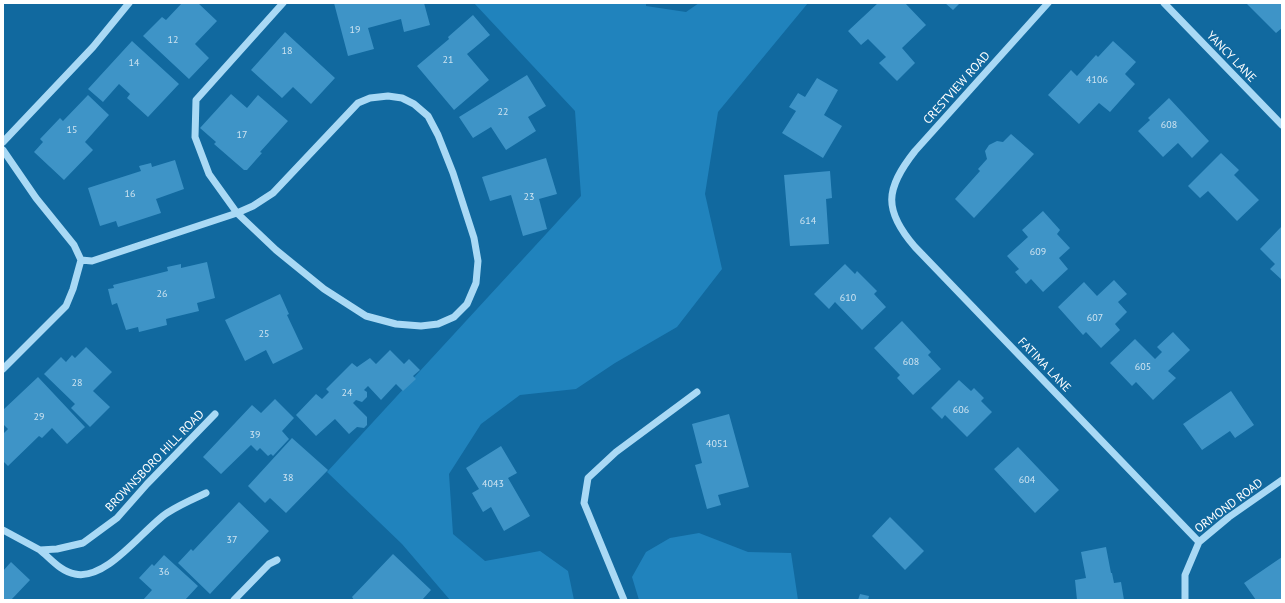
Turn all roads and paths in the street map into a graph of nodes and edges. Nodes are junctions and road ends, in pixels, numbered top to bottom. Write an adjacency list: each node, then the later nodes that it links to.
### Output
1 (129, 3): 6 (street)
2 (283, 3): 9 (street)
3 (1048, 3): 8 (street, CRESTVIEW ROAD)
4 (1164, 3): 5 (street, YANCY LANE)
5 (1282, 125)
6 (3, 142)
7 (3, 150): 10 (street)
8 (893, 194): 17 (street, FATIMA LANE)
9 (237, 213): 9 (street); 10 (street)
10 (81, 260): 11 (street)
11 (3, 369)
12 (697, 392): 21 (street)
13 (215, 414): 18 (street, BROWNSBORO HILL ROAD)
14 (1282, 480): 17 (street, ORMOND ROAD)
15 (206, 493): 18 (street)
16 (3, 530): 18 (street)
17 (1199, 542): 22 (street, ORMOND ROAD)
18 (40, 550)
19 (277, 560): 20 (street)
20 (234, 600)
21 (624, 600)
22 (1185, 600)

